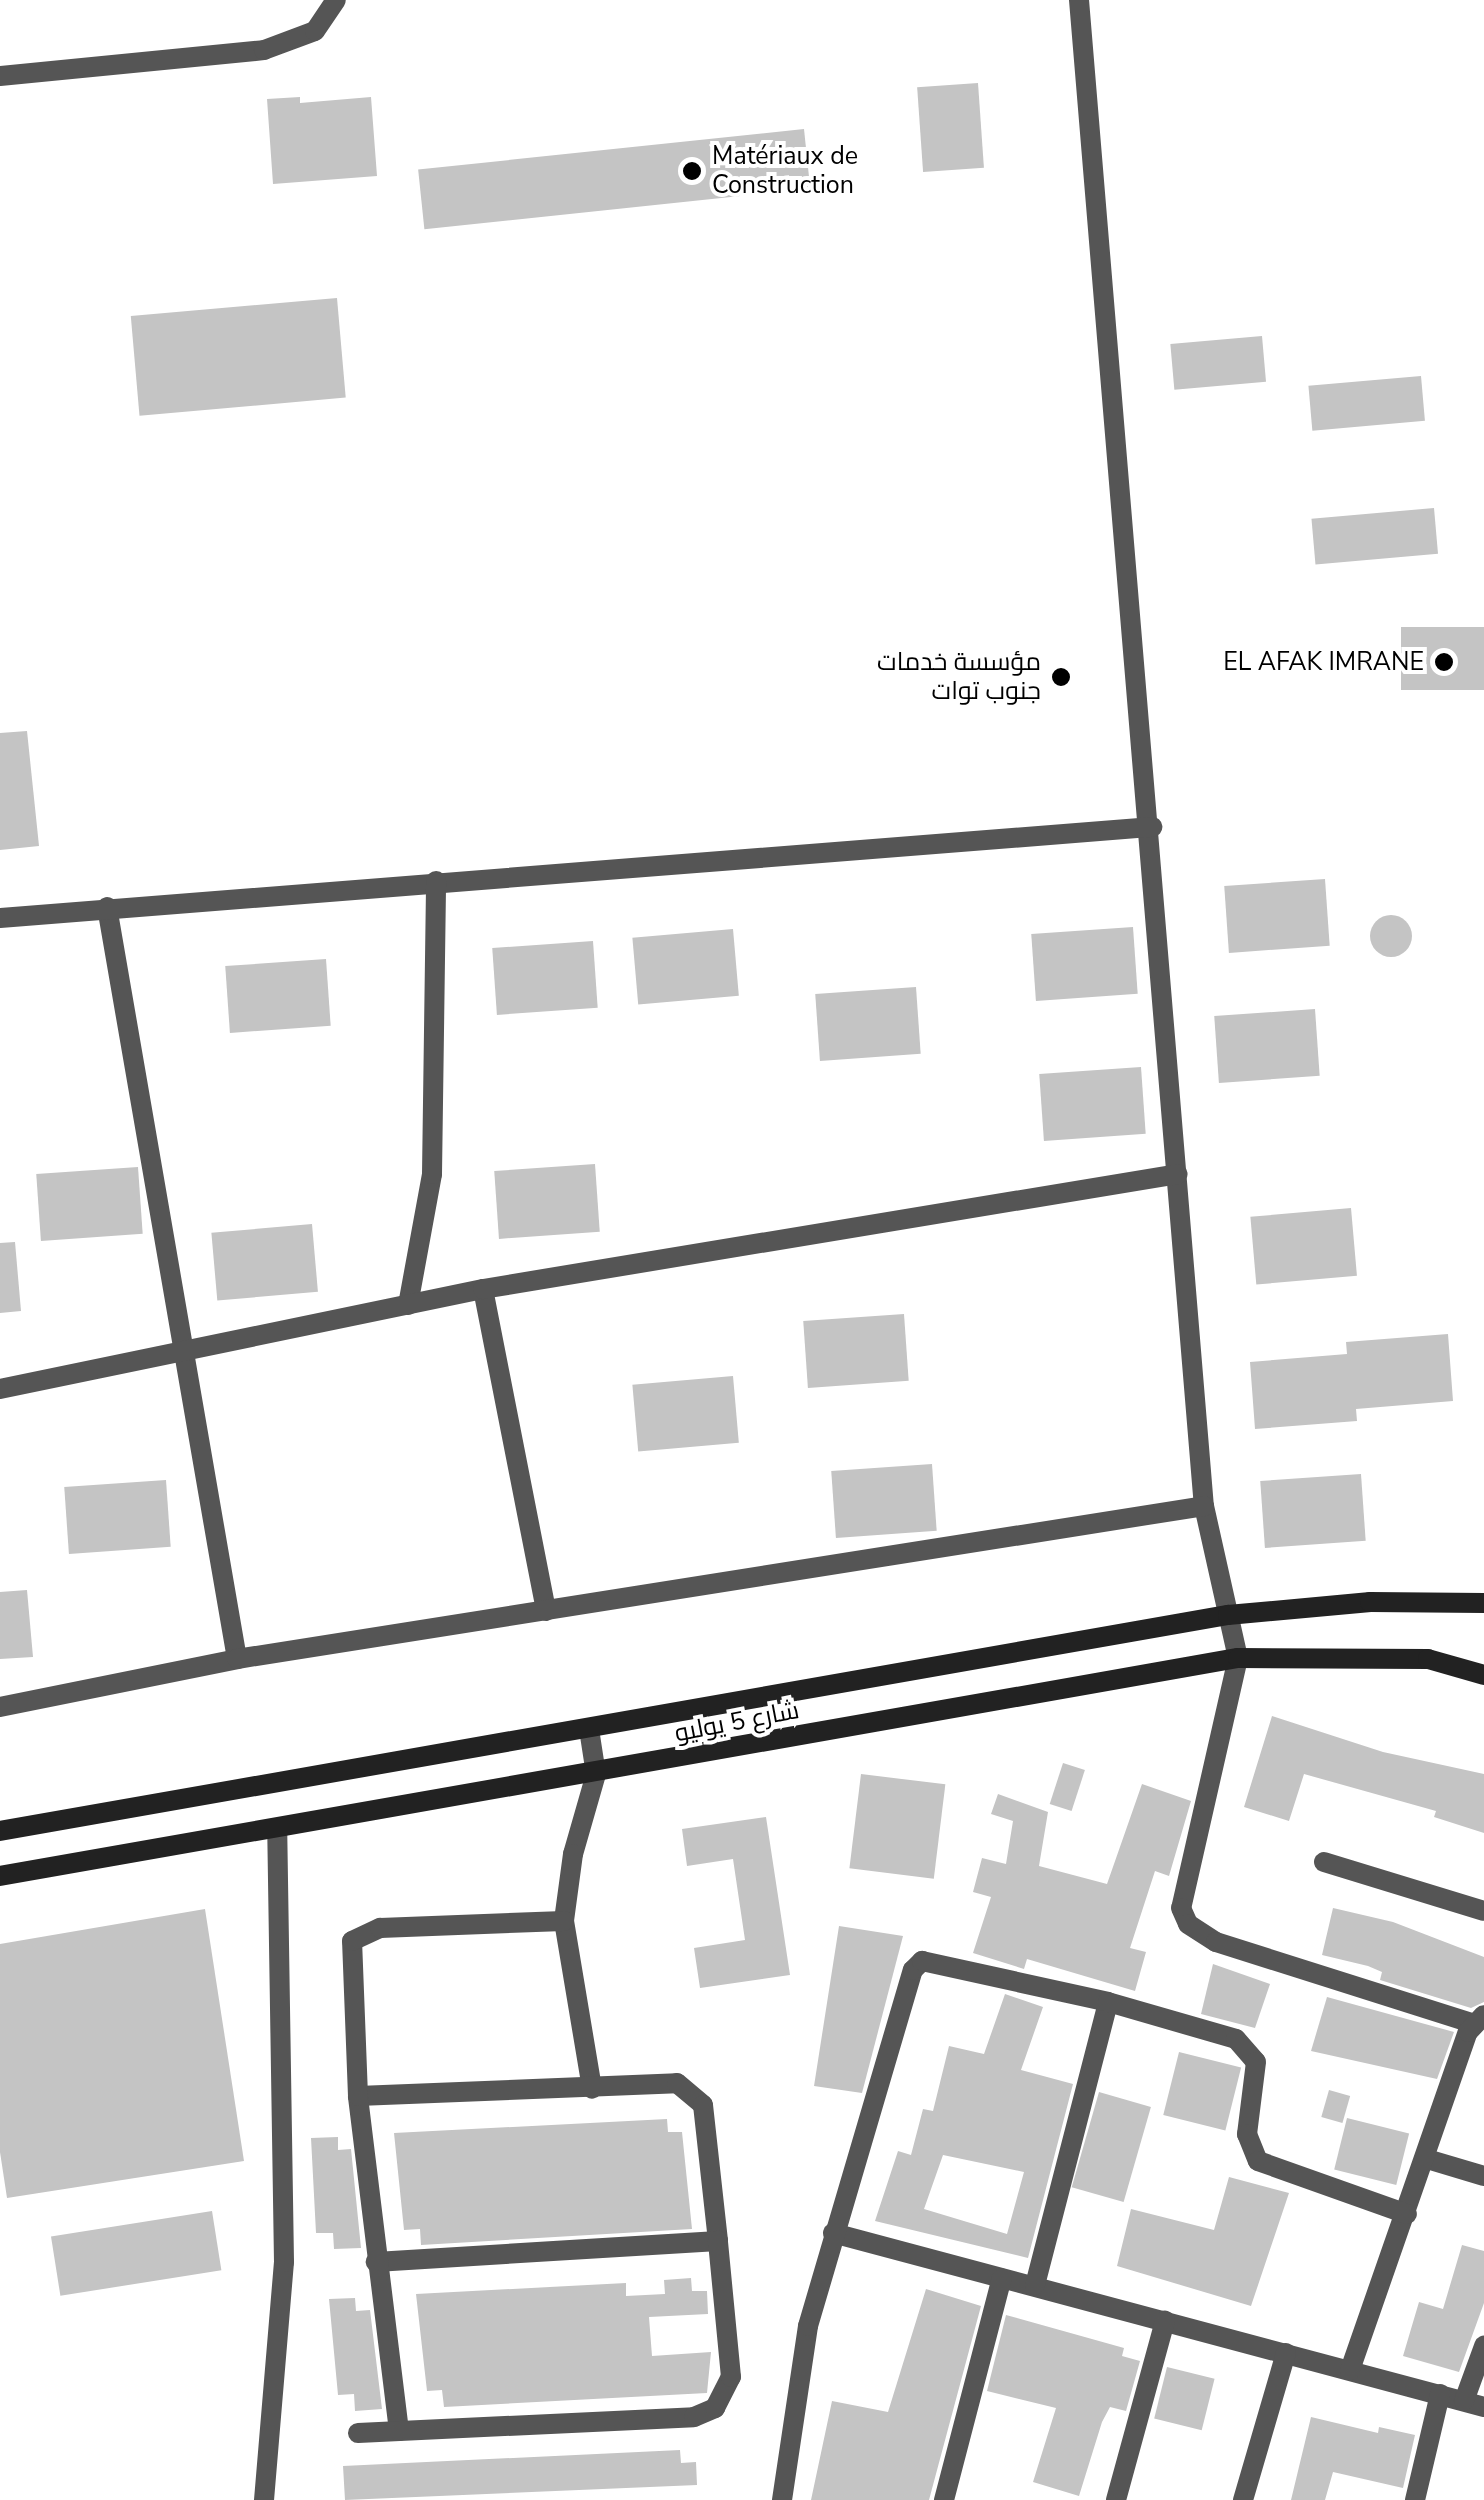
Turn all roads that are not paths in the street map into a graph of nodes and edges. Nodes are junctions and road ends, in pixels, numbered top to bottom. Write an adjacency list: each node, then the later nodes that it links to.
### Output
1 (336, 0): 3 (street)
2 (1079, 0): 4 (street)
3 (0, 76)
4 (1152, 828): 5 (street); 8 (street)
5 (436, 881): 6 (street); 10 (street)
6 (107, 908): 7 (street); 11 (street)
7 (0, 918)
8 (1178, 1174): 9 (street); 13 (street)
9 (483, 1289): 10 (street); 15 (street)
10 (408, 1305): 11 (street)
11 (188, 1353): 12 (street); 18 (street)
12 (0, 1389)
13 (1204, 1506): 15 (street); 16 (street)
14 (1484, 1603): 16 (main road, شارع 5 يوليو)
15 (546, 1610): 18 (street)
16 (1228, 1615): 17 (street); 21 (main road, شارع 5 يوليو)
17 (1238, 1658): 19 (main road, شارع 5 يوليو); 22 (main road, شارع 5 يوليو); 30 (street)
18 (237, 1659): 20 (street)
19 (1484, 1675)
20 (0, 1707)
21 (590, 1729): 22 (street); 24 (main road, شارع 5 يوليو)
22 (596, 1774): 23 (main road, شارع 5 يوليو); 28 (street)
23 (277, 1828): 26 (main road, شارع 5 يوليو); 49 (street)
24 (0, 1831)
25 (1324, 1862): 27 (street)
26 (0, 1876)
27 (1484, 1911)
28 (564, 1921): 31 (street); 32 (street)
29 (1108, 2002): 35 (street); 36 (street); 40 (street)
30 (1478, 2019): 33 (street)
31 (592, 2088): 32 (street); 37 (street)
32 (358, 2096): 38 (street)
33 (1426, 2159): 34 (street); 35 (street)
34 (1484, 2176)
35 (1407, 2214): 44 (street)
36 (833, 2232): 39 (street); 50 (street)
37 (718, 2241): 38 (street); 47 (street)
38 (376, 2262): 47 (street)
39 (1002, 2278): 40 (street); 51 (street)
40 (1035, 2285): 41 (street)
41 (1165, 2321): 43 (street); 52 (street)
42 (1484, 2346): 46 (street)
43 (1286, 2353): 44 (street); 53 (street)
44 (1350, 2370): 45 (street)
45 (1440, 2394): 46 (street); 54 (street)
46 (1474, 2404)
47 (399, 2431): 48 (street)
48 (358, 2433)
49 (264, 2500)
50 (782, 2500)
51 (944, 2500)
52 (1116, 2500)
53 (1244, 2500)
54 (1415, 2500)

